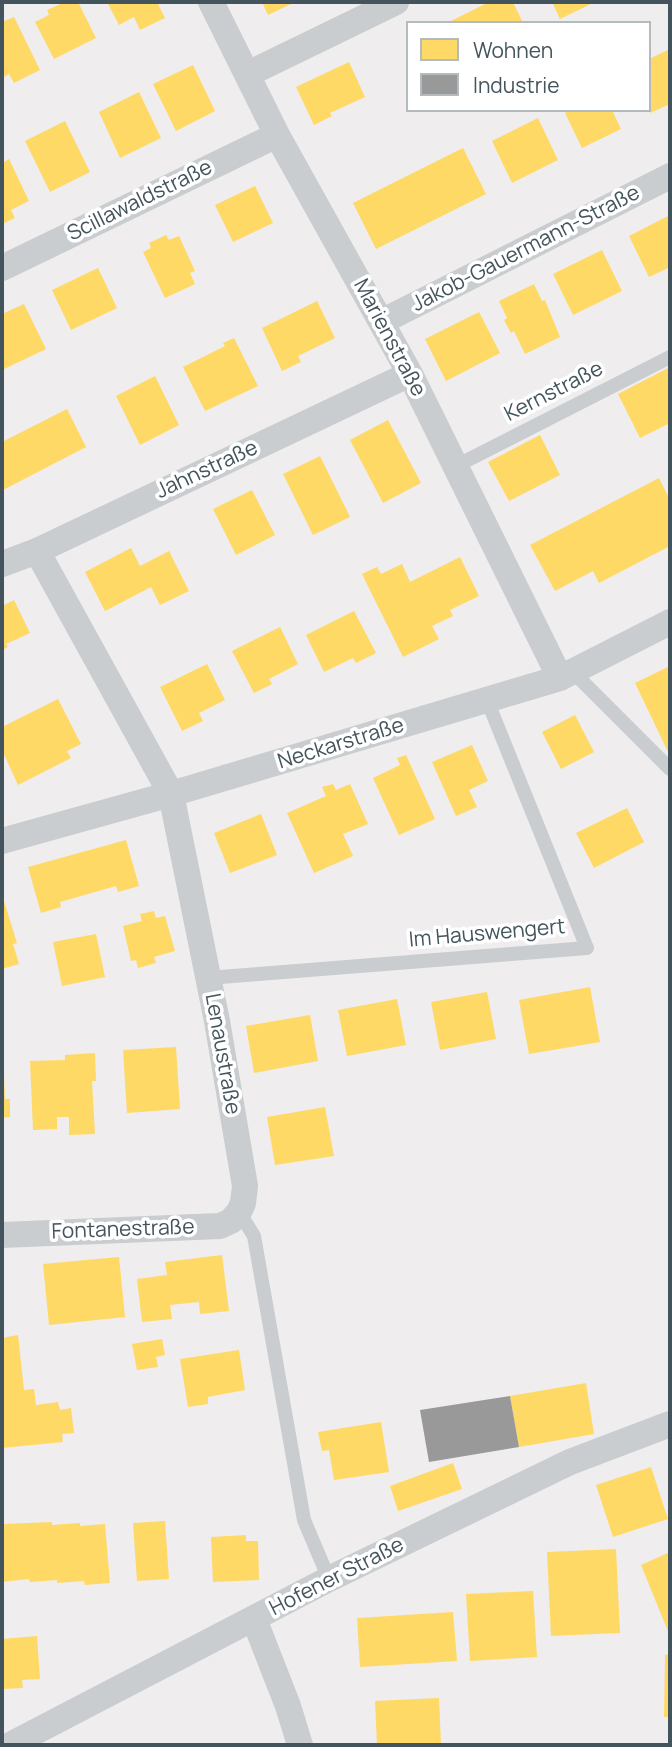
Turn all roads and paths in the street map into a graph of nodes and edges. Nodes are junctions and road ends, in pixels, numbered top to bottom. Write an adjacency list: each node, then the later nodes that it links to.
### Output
1 (211, 2): 3 (street, Marienstraße)
2 (396, 2): 3 (street)
3 (248, 74): 4 (street, Marienstraße)
4 (278, 135): 6 (street, Scillawaldstraße); 7 (street, Marienstraße)
5 (670, 176): 7 (street, Jakob-Gauermann-Straße)
6 (2, 268)
7 (382, 322): 9 (street, Marienstraße)
8 (670, 356): 10 (lane, Kernstraße)
9 (410, 374): 10 (street, Marienstraße); 11 (street, Jahnstraße)
10 (456, 466): 14 (street, Marienstraße)
11 (37, 551): 12 (street, Jahnstraße); 17 (street, Lenaustraße)
12 (2, 564)
13 (670, 622): 14 (street, Neckarstraße)
14 (567, 675): 15 (street, Neckarstraße); 16 (lane, Marienstraße)
15 (486, 700): 17 (street, Neckarstraße); 19 (lane, Im Hauswengert)
16 (670, 769)
17 (171, 794): 18 (street, Neckarstraße); 19 (street, Lenaustraße)
18 (2, 841)
19 (208, 978): 20 (street, Lenaustraße)
20 (239, 1212): 21 (street, Fontanestraße); 23 (lane)
21 (2, 1235)
22 (670, 1424): 23 (street, Hofener Straße)
23 (329, 1579): 24 (street, Hofener Straße)
24 (254, 1619): 25 (street, Hofener Straße); 26 (street)
25 (10, 1745)
26 (300, 1745)

